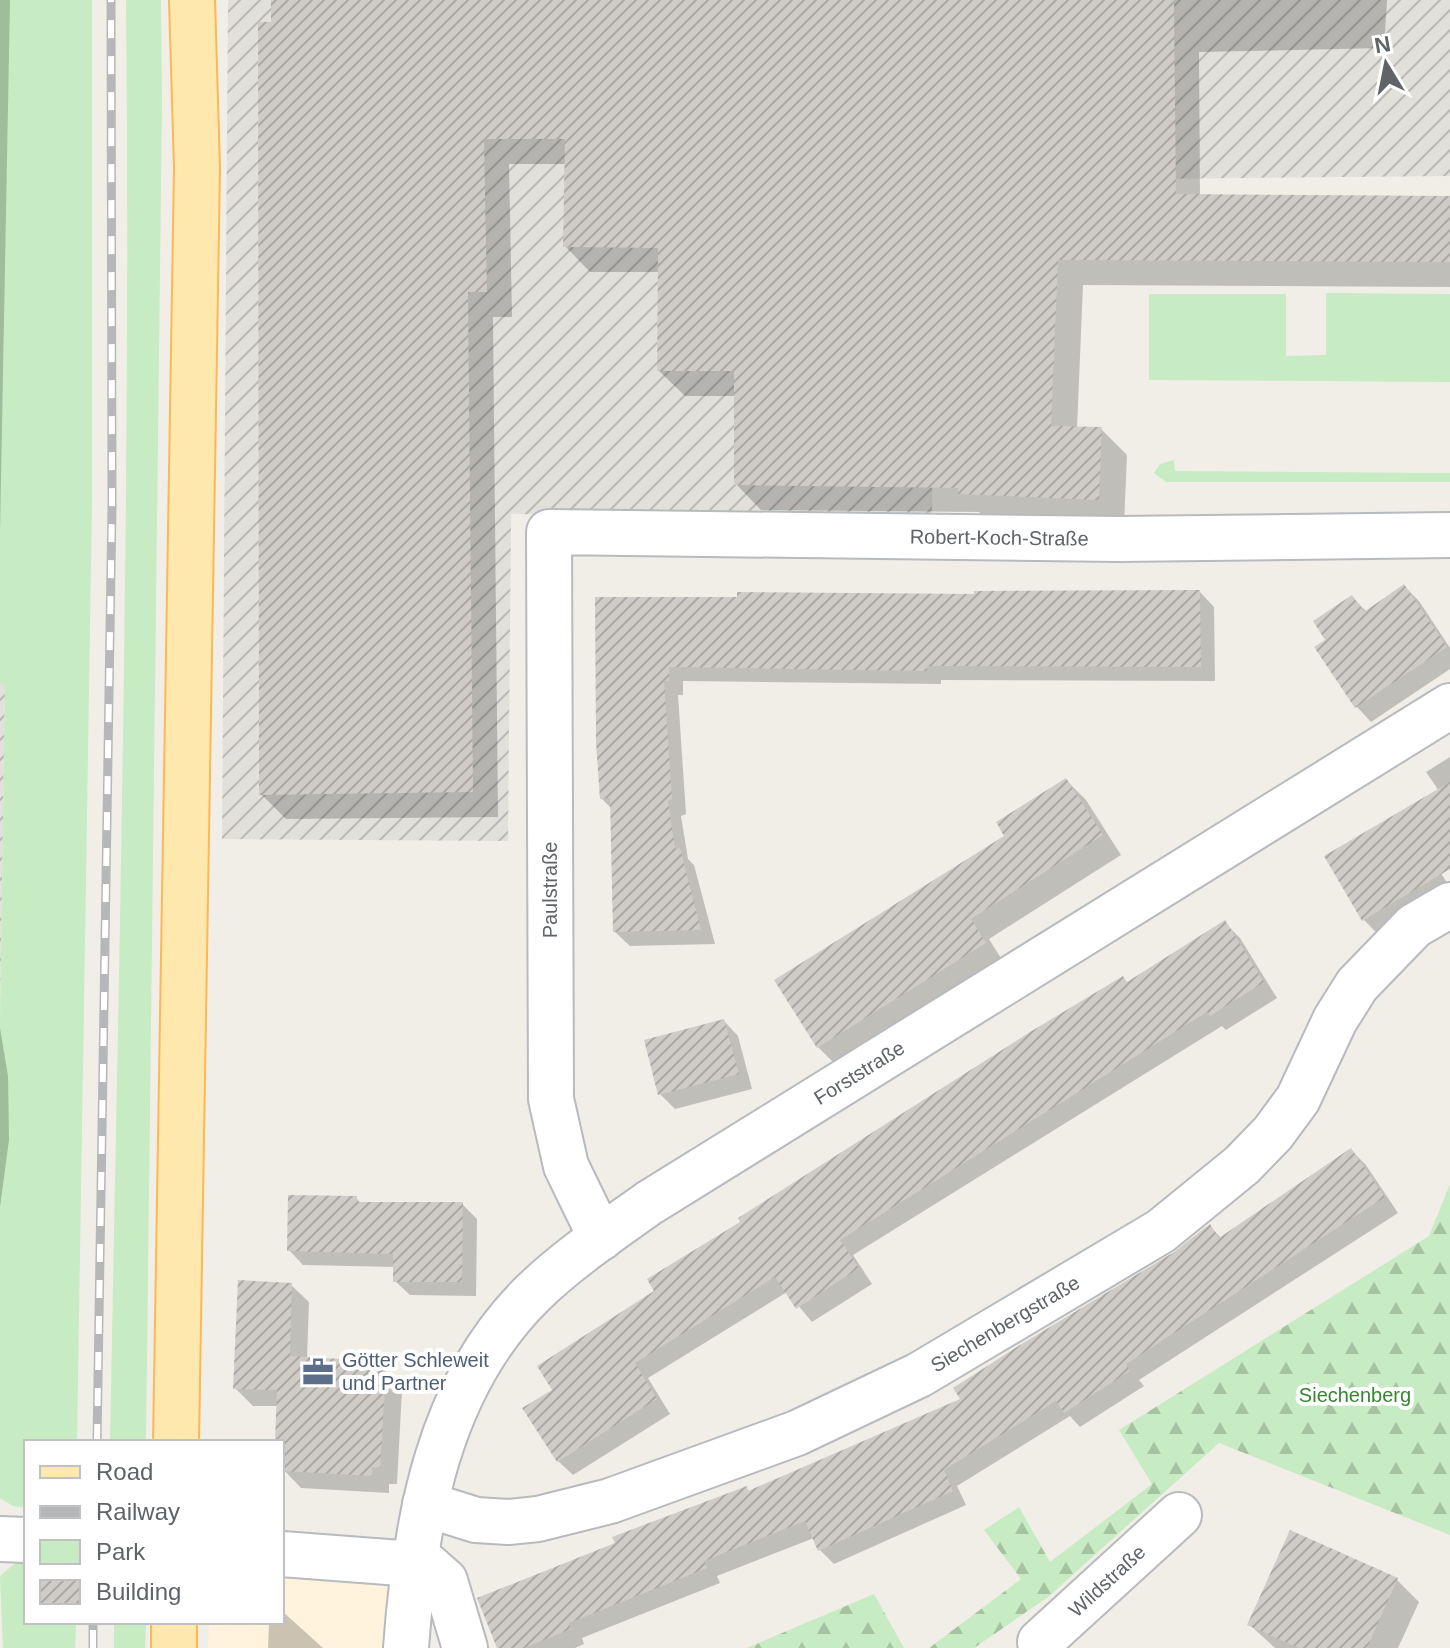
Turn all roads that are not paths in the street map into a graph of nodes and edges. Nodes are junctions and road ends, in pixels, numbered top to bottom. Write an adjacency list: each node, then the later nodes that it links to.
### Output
1 (192, 0): 7 (main road)
2 (549, 532): 3 (street, Robert-Koch-Straße); 6 (street, Paulstraße)
3 (1450, 535)
4 (1450, 706): 6 (street, Forststraße)
5 (1450, 905): 8 (street, Siechenbergstraße)
6 (601, 1238): 8 (street, Forststraße)
7 (176, 1440)
8 (425, 1504): 13 (street, Forststraße)
9 (1179, 1515): 15 (street, Wildstraße)
10 (0, 1539): 11 (street)
11 (24, 1540)
12 (284, 1554): 13 (street)
13 (414, 1564): 17 (street, Forststraße); 18 (street)
14 (174, 1624): 16 (main road)
15 (1040, 1646)
16 (174, 1648)
17 (406, 1648)
18 (465, 1648)

